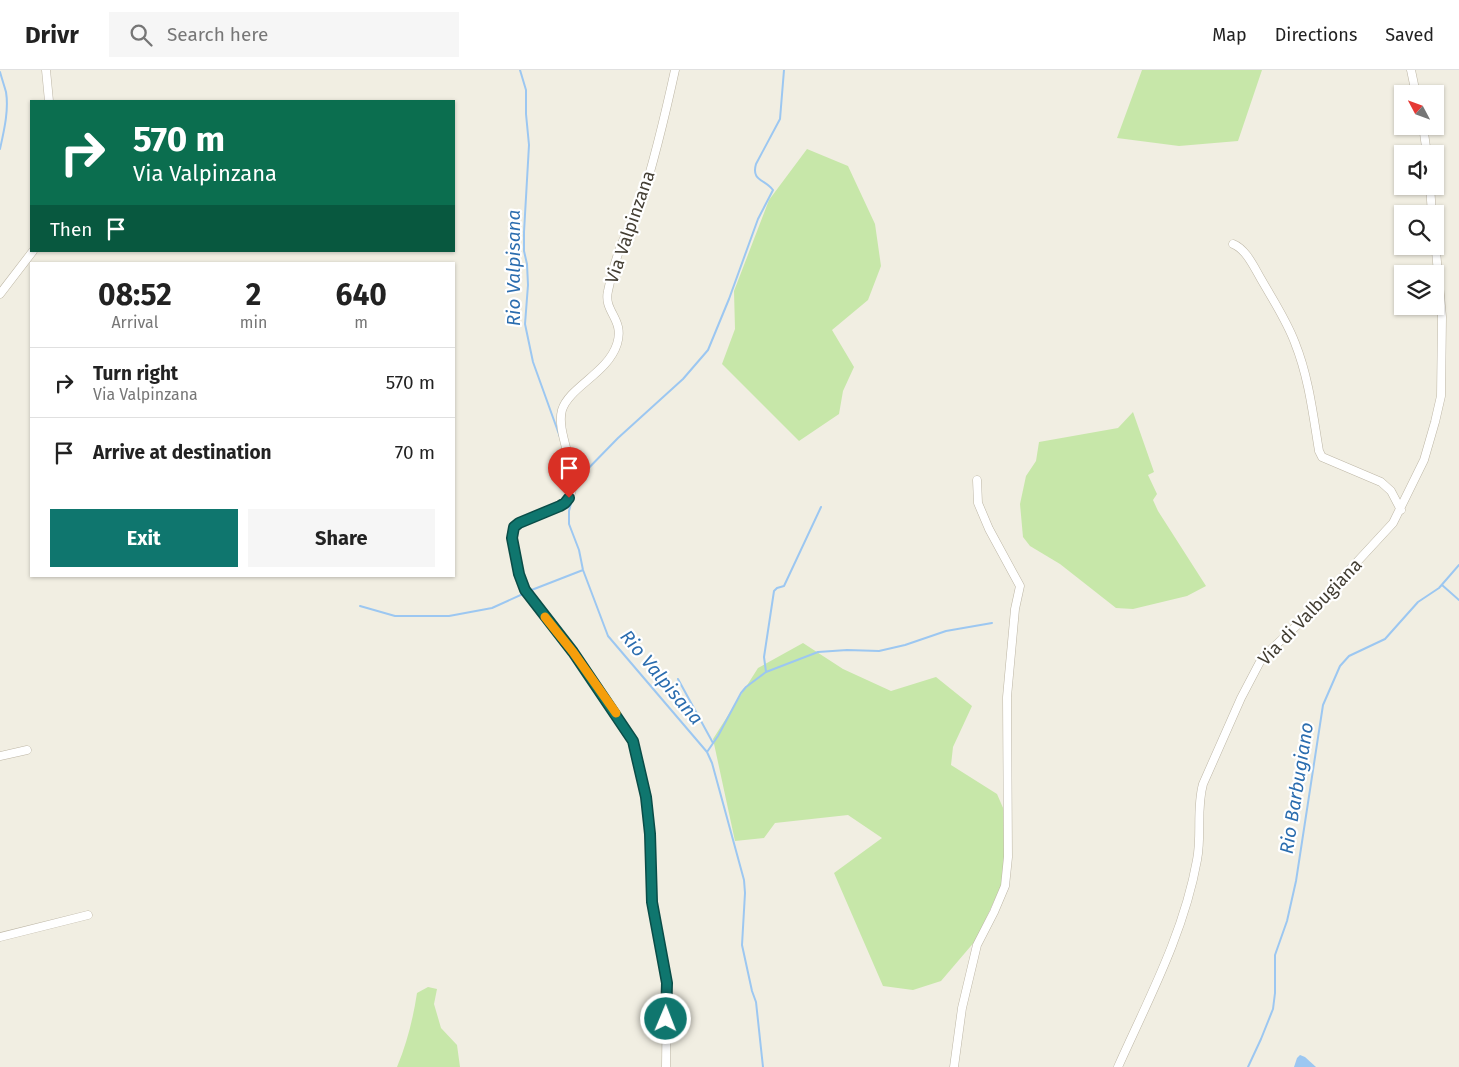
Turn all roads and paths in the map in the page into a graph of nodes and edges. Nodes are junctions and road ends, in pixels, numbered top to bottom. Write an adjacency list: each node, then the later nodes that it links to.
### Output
1 (46, 70): 5 (street)
2 (675, 70): 16 (street, Via Valpinzana)
3 (1411, 70): 4 (street)
4 (1414, 85)
5 (49, 100)
6 (1233, 244): 11 (street)
7 (32, 252): 9 (street)
8 (1436, 255): 11 (street, Via di Valbugiana)
9 (0, 294)
10 (977, 480): 17 (street)
11 (1401, 510): 18 (street, Via di Valbugiana)
12 (26, 750): 13 (street)
13 (0, 756)
14 (88, 915): 15 (street)
15 (0, 937)
16 (666, 1067)
17 (954, 1067)
18 (1118, 1067)

